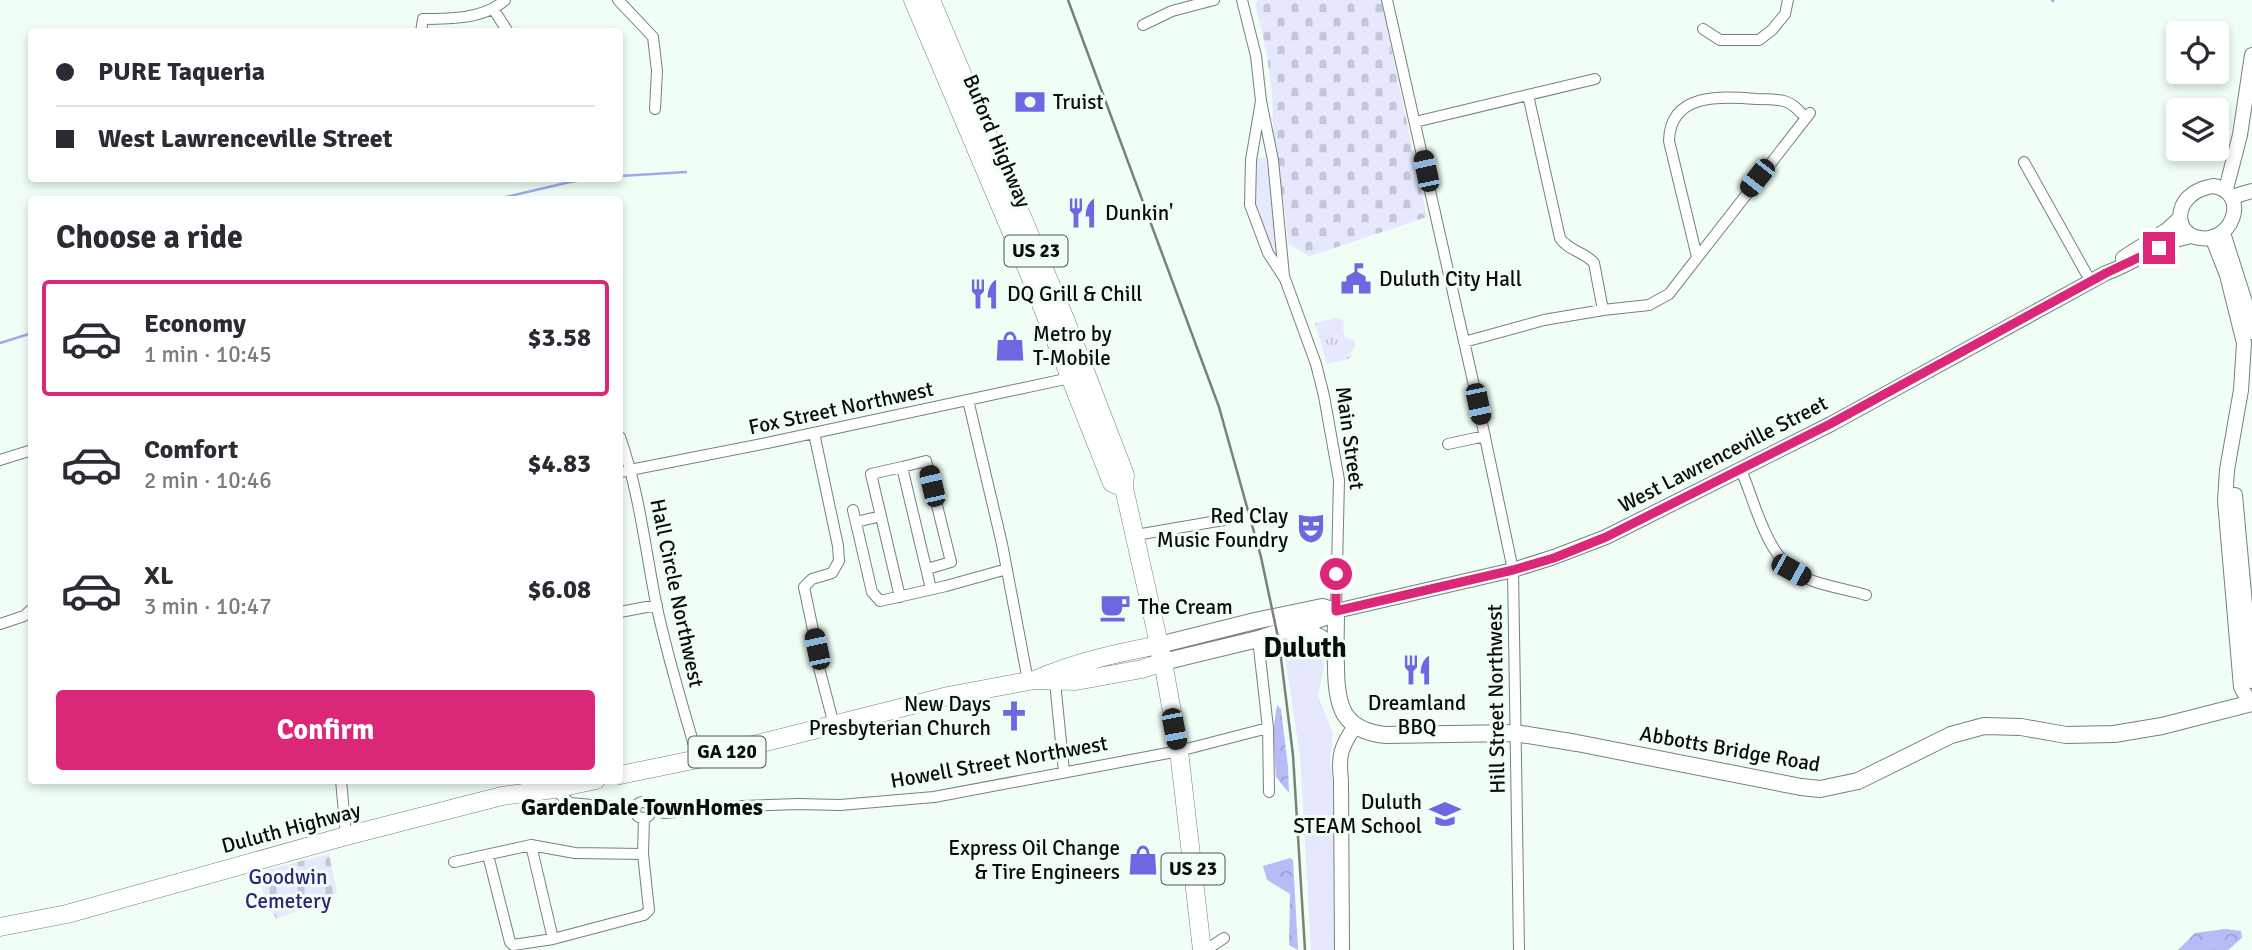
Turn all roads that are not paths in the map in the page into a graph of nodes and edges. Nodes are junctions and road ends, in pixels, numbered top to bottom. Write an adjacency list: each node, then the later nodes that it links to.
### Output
1 (505, 0): 9 (street)
2 (618, 0): 20 (street)
3 (913, 0): 15 (main road, Buford Highway / US 23)
4 (930, 0): 17 (main road, Buford Highway / US 23)
5 (1214, 0): 10 (street)
6 (1242, 0): 19 (street)
7 (1387, 0): 21 (street, Hill Street Northwest)
8 (1788, 0): 13 (street)
9 (494, 9): 11 (street); 12 (street)
10 (1143, 25)
11 (422, 28)
12 (506, 28)
13 (1703, 29)
14 (2252, 55): 26 (street)
15 (942, 69): 17 (main road); 25 (main road, Buford Highway / US 23)
16 (1595, 79): 18 (street)
17 (970, 93): 31 (main road, Buford Highway / US 23)
18 (1528, 95): 21 (street); 38 (street)
19 (1261, 100): 22 (street); 23 (street)
20 (655, 109)
21 (1415, 122): 40 (street, Hill Street Northwest)
22 (1271, 149): 23 (street); 36 (street)
23 (1252, 153): 36 (street)
24 (2024, 162): 37 (street)
25 (986, 175): 31 (main road); 42 (main road, Buford Highway / US 23)
26 (2225, 190): 27 (street); 29 (street); 30 (street)
27 (2252, 191)
28 (2252, 203): 29 (street)
29 (2240, 214): 32 (street)
30 (2179, 219): 33 (street); 35 (street, West Lawrenceville Street)
31 (1023, 220): 42 (main road, Buford Highway / US 23)
32 (2218, 235): 33 (street); 39 (street); 74 (street)
33 (2191, 236): 35 (street, West Lawrenceville Street)
34 (1697, 257): 34 (street); 38 (street)
35 (2106, 273): 37 (street, West Lawrenceville Street)
36 (1285, 279): 64 (street, Main Street)
37 (2091, 282): 50 (street, West Lawrenceville Street)
38 (1603, 310): 40 (street)
39 (2252, 332)
40 (1464, 342): 45 (street, Hill Street Northwest)
41 (2252, 371): 72 (street)
42 (1079, 378): 43 (street, Fox Street Northwest); 52 (main road, Buford Highway / US 23); 52 (main road, Buford Highway / US 23)
43 (968, 400): 44 (street, Fox Street Northwest); 57 (street)
44 (814, 433): 51 (street, Fox Street Northwest); 75 (street)
45 (1485, 436): 46 (street); 58 (street, Hill Street Northwest)
46 (1448, 444)
47 (28, 451): 48 (street)
48 (0, 460)
49 (902, 467): 53 (street); 56 (street); 56 (street)
50 (1741, 470): 58 (street, West Lawrenceville Street); 60 (street)
51 (625, 471): 62 (street, Hall Circle Northwest)
52 (1124, 488): 55 (main road, Buford Highway / US 23)
53 (881, 516): 61 (street); 61 (street)
54 (1235, 518): 55 (street)
55 (1136, 535): 70 (main road, Buford Highway / US 23)
56 (927, 569): 59 (street)
57 (1007, 569): 59 (street); 71 (street)
58 (1513, 570): 64 (street, West Lawrenceville Street); 78 (street, Hill Street Northwest)
59 (931, 589): 61 (street)
60 (1866, 595)
61 (900, 597)
62 (657, 605): 63 (street); 80 (street, Hall Circle Northwest)
63 (623, 611)
64 (1336, 611): 67 (main road, West Lawrenceville Street); 69 (main road, Main Street); 70 (main road, West Lawrenceville Street)
65 (28, 612): 66 (street)
66 (0, 624)
67 (1277, 633): 68 (main road, West Lawrenceville Street); 69 (main road)
68 (1258, 639): 70 (main road, West Lawrenceville Street); 77 (street)
69 (1336, 652): 76 (main road, Main Street)
70 (1161, 654): 71 (main road, GA 120); 73 (main road, GA 120); 79 (main road, Buford Highway / US 23)
71 (1031, 680): 73 (main road, GA 120); 75 (main road, GA 120)
72 (2252, 681)
73 (1055, 682): 81 (street)
74 (2251, 700): 78 (main road, Abbotts Bridge Road)
75 (834, 725): 80 (main road, GA 120)
76 (1355, 726): 78 (main road, Abbotts Bridge Road); 97 (street)
77 (1268, 728): 79 (street, Howell Street Northwest); 86 (street)
78 (1515, 733): 98 (street, Hill Street Northwest)
79 (1179, 751): 81 (street, Howell Street Northwest); 96 (main road, Buford Highway / US 23)
80 (698, 759): 82 (main road, GA 120)
81 (1064, 772): 87 (street, Howell Street Northwest)
82 (623, 774)
83 (341, 784): 88 (street)
84 (577, 784): 85 (main road, Duluth Highway)
85 (554, 789): 87 (street, Howell Street Northwest); 88 (main road, Duluth Highway)
86 (1269, 792)
87 (647, 814): 90 (street)
88 (346, 836): 93 (main road, Duluth Highway)
89 (531, 845): 90 (street); 91 (street); 95 (street)
90 (643, 854): 95 (street)
91 (488, 855): 92 (street); 95 (street)
92 (453, 862)
93 (0, 927)
94 (1224, 938): 96 (street)
95 (553, 939)
96 (1204, 950)
97 (1342, 950)
98 (1519, 950)

